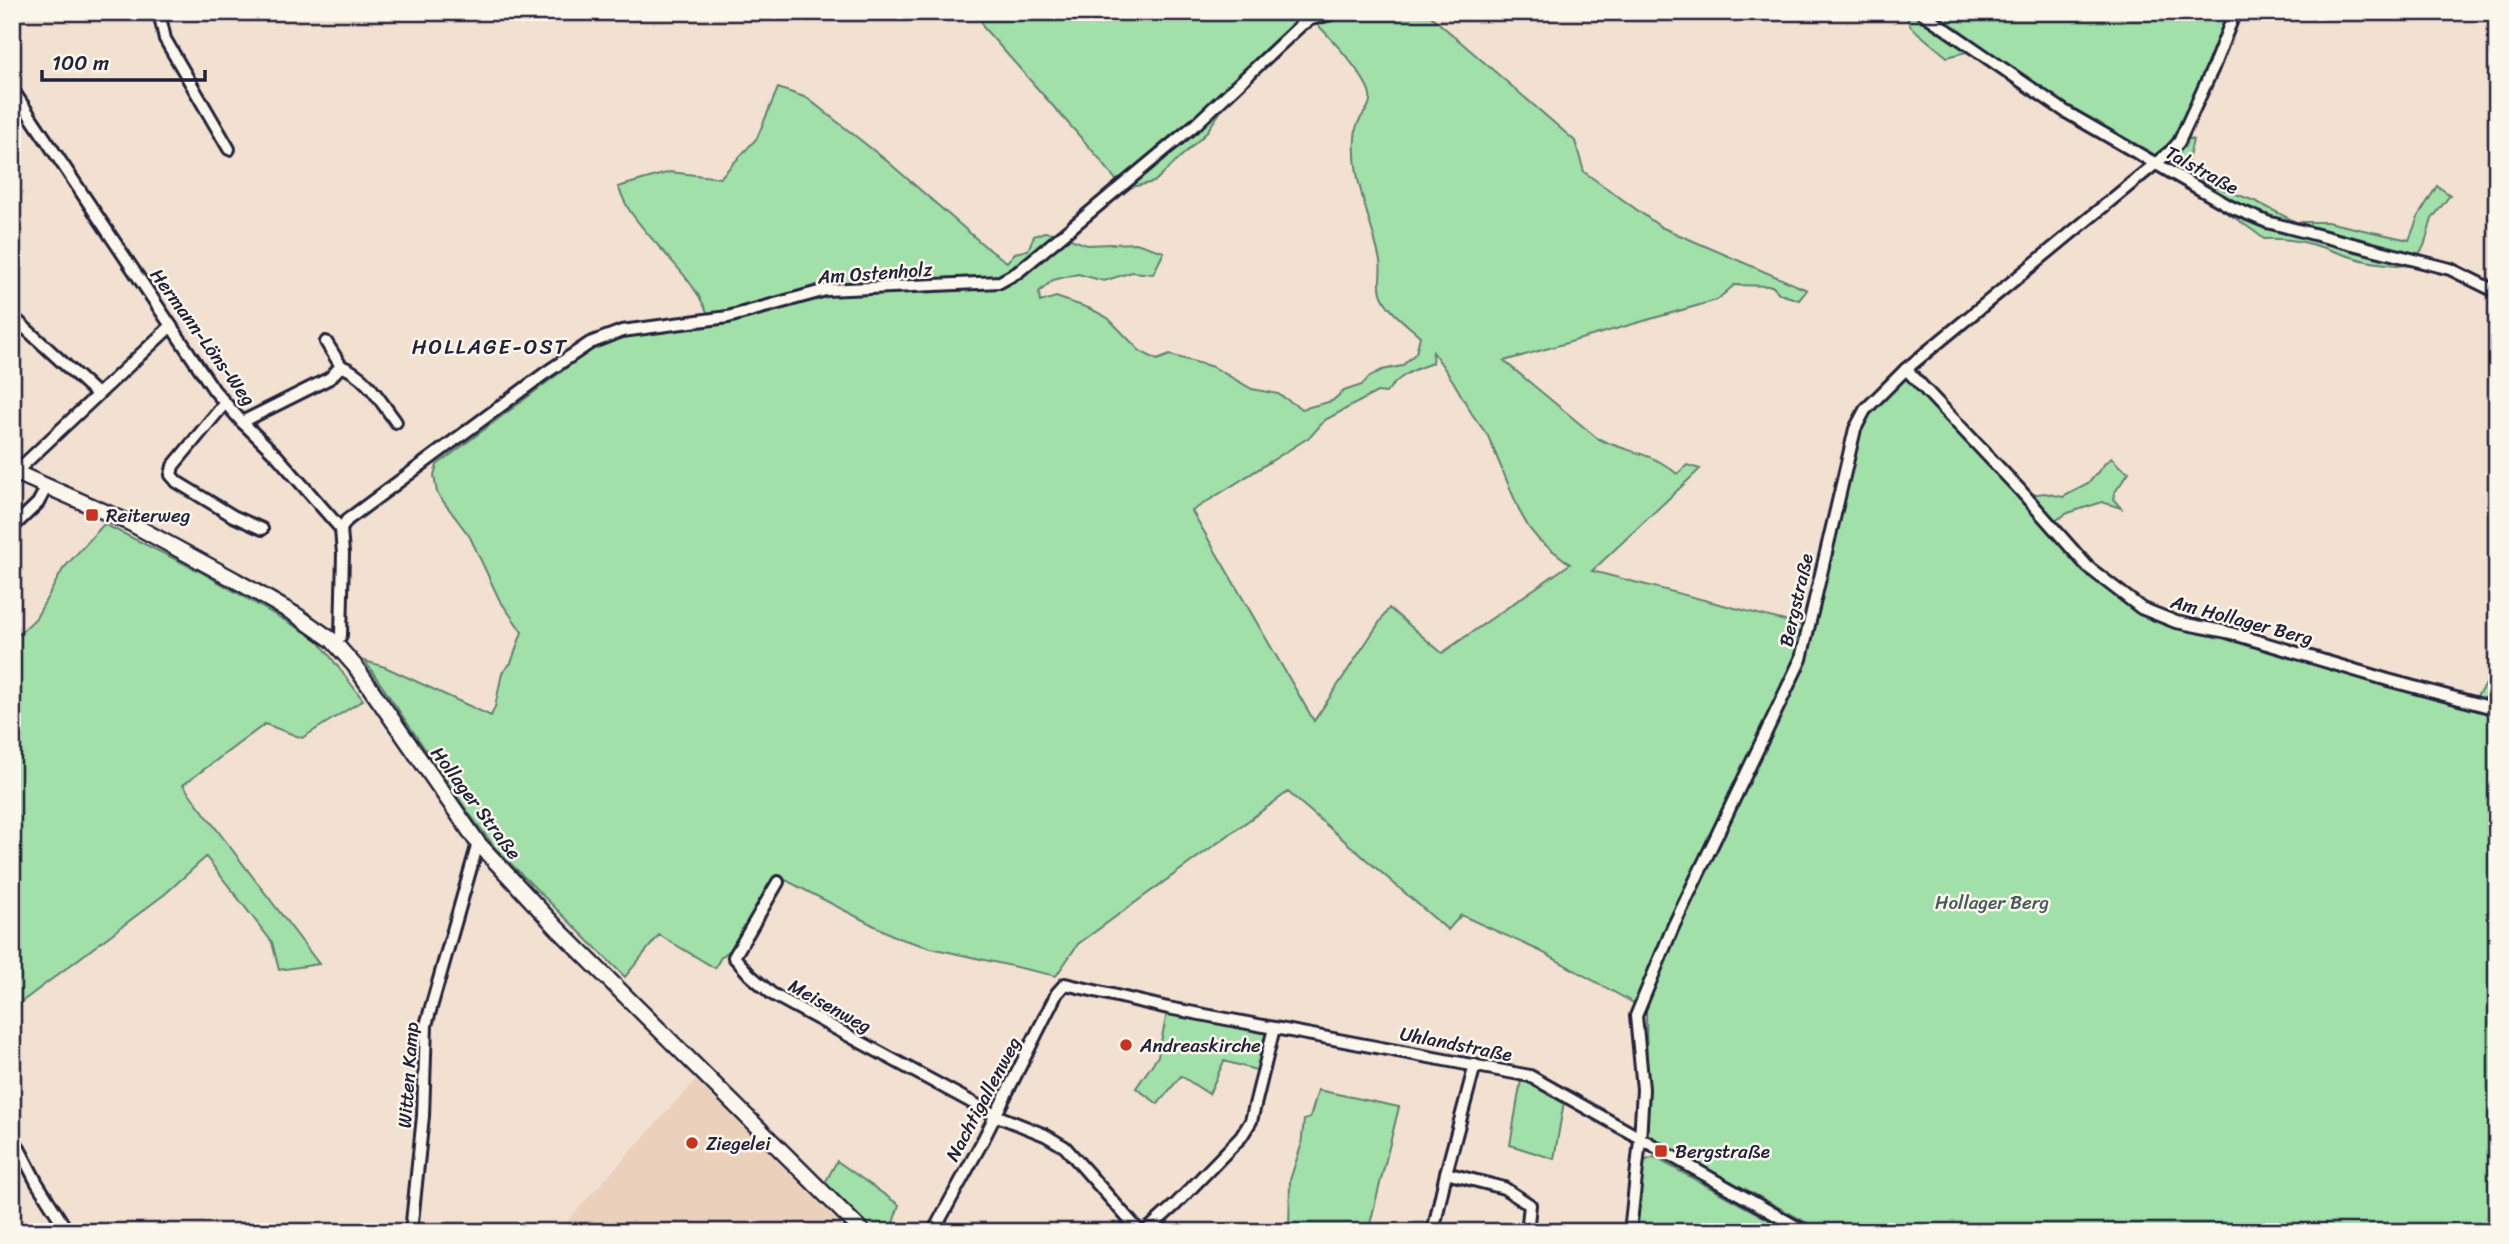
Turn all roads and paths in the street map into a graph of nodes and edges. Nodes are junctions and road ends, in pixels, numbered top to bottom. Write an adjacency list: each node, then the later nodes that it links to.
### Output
1 (159, 12): 6 (street)
2 (1340, 12): 22 (street, Am Ostenholz)
3 (1921, 12): 7 (street, Talstraße)
4 (2235, 12): 7 (street, Bergstraße)
5 (12, 89): 10 (street, Hermann-Löns-Weg)
6 (229, 149)
7 (2155, 164): 8 (street, Talstraße); 13 (street, Bergstraße)
8 (2497, 292)
9 (12, 316): 14 (street)
10 (171, 326): 14 (street); 15 (street, Hermann-Löns-Weg)
11 (326, 342): 12 (street)
12 (341, 366): 16 (street); 17 (street)
13 (1906, 369): 24 (street, Am Hollager Berg); 32 (street, Bergstraße)
14 (97, 394): 18 (street)
15 (225, 403): 16 (street, Hermann-Löns-Weg); 21 (street)
16 (242, 422): 22 (street, Hermann-Löns-Weg)
17 (396, 422)
18 (15, 472): 19 (main road, Hollager Straße)
19 (47, 486): 20 (street); 23 (main road, Hollager Straße)
20 (12, 528)
21 (262, 529)
22 (341, 529): 23 (street)
23 (336, 644): 25 (main road, Hollager Straße)
24 (2497, 709)
25 (478, 843): 35 (street, Witten Kamp); 36 (main road, Hollager Straße)
26 (778, 882): 30 (street, Meisenweg)
27 (1065, 984): 28 (street, Uhlandstraße); 30 (street, Nachtigallenweg)
28 (1274, 1028): 29 (street, Uhlandstraße); 38 (street)
29 (1475, 1065): 32 (street, Uhlandstraße); 33 (street)
30 (995, 1115): 37 (street, Nachtigallenweg); 38 (street)
31 (12, 1135): 34 (street)
32 (1640, 1140): 41 (street, Bergstraße); 42 (street, Uhlandstraße)
33 (1446, 1173): 39 (street); 40 (street)
34 (68, 1232)
35 (411, 1232)
36 (863, 1232)
37 (933, 1232)
38 (1142, 1232)
39 (1433, 1232)
40 (1527, 1232)
41 (1630, 1232)
42 (1806, 1232)

